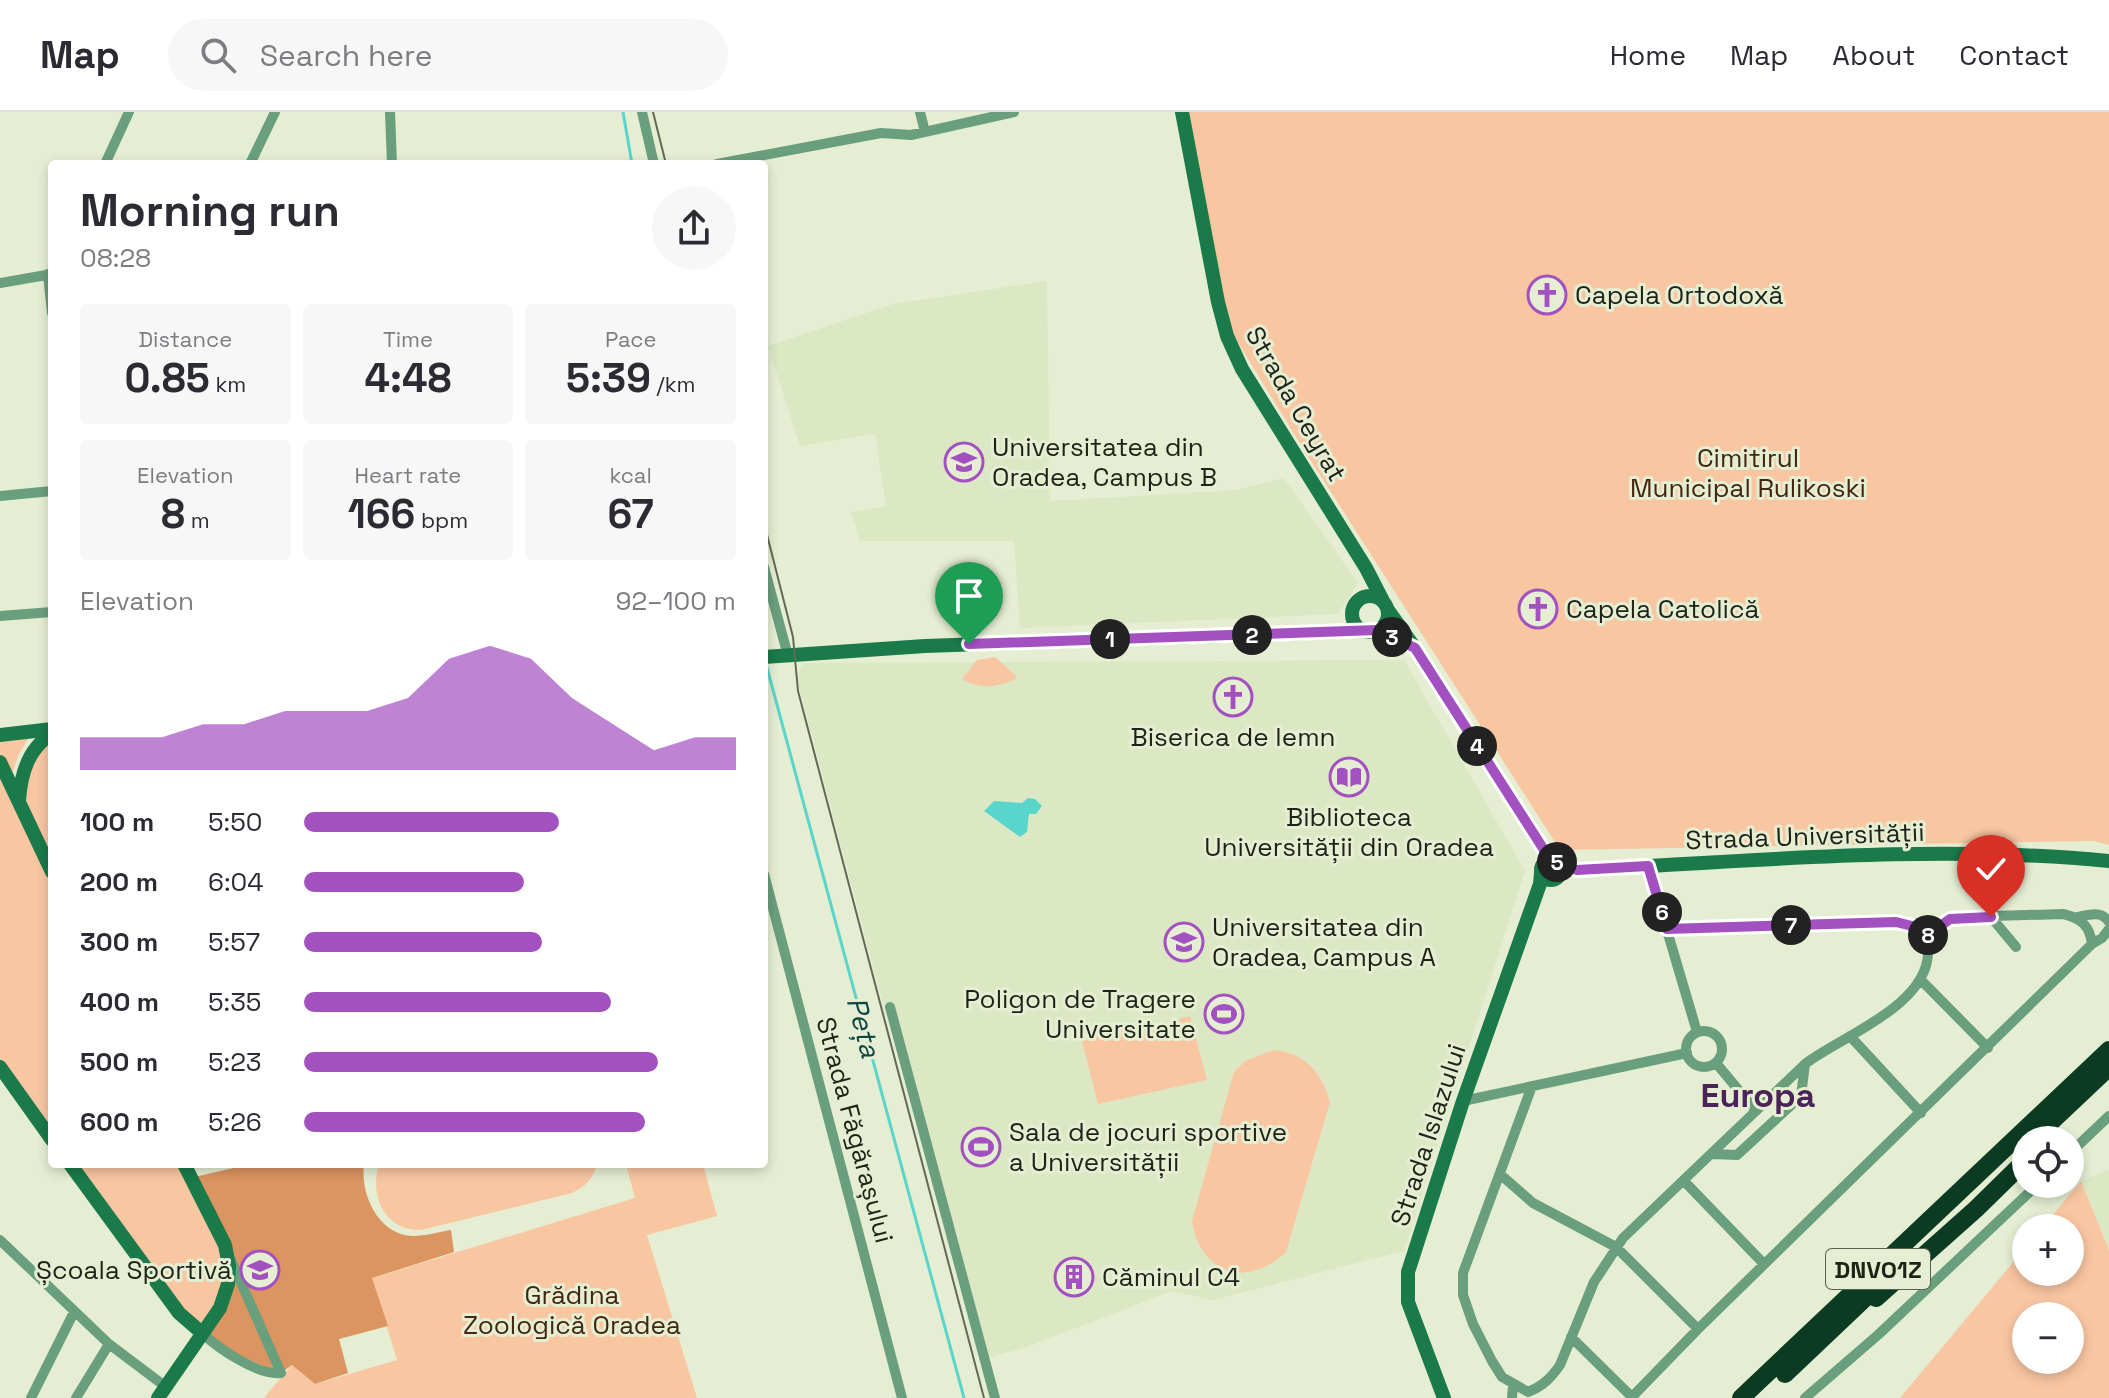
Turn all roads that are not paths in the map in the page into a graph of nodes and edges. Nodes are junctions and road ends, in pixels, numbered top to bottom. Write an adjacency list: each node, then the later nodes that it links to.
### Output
1 (129, 112): 10 (street)
2 (275, 112): 11 (street)
3 (390, 112): 12 (street)
4 (642, 112): 13 (street)
5 (920, 112): 9 (street)
6 (1014, 112): 8 (street)
7 (1182, 112): 19 (main road, Strada Ceyrat)
8 (996, 114): 9 (street)
9 (925, 132): 14 (street)
10 (107, 160)
11 (252, 160)
12 (392, 160)
13 (653, 160)
14 (738, 160)
15 (48, 274): 16 (street)
16 (0, 283)
17 (48, 491): 18 (street)
18 (0, 496)
19 (1366, 568): 21 (main road, Strada Ceyrat); 22 (main road)
20 (768, 584): 28 (street)
21 (1385, 606): 22 (main road); 25 (main road); 27 (main road)
22 (1355, 607): 25 (main road); 26 (main road)
23 (48, 612): 24 (street)
24 (0, 616)
25 (1372, 631): 26 (main road); 27 (main road)
26 (1332, 633): 28 (main road)
27 (1415, 648): 40 (main road)
28 (785, 656): 29 (main road)
29 (768, 657)
30 (48, 732): 31 (main road)
31 (0, 735)
32 (48, 736): 34 (main road)
33 (0, 762): 34 (main road)
34 (19, 801): 38 (main road)
35 (2034, 855): 36 (main road, Strada Universității); 37 (main road, Strada Universității); 39 (main road, Strada Universității)
36 (2109, 855)
37 (2109, 861)
38 (48, 863)
39 (1648, 866): 40 (main road, Strada Universității); 45 (street)
40 (1549, 873): 64 (main road, Strada Islazului)
41 (768, 889): 94 (street, Strada Făgărașului)
42 (1991, 917): 43 (street); 47 (street); 49 (street)
43 (2077, 917): 44 (street); 48 (street)
44 (2109, 922)
45 (1667, 929): 47 (street); 52 (street)
46 (2109, 929): 48 (street)
47 (1925, 937): 50 (street)
48 (2092, 944): 55 (street)
49 (2016, 947)
50 (1920, 979): 53 (street); 55 (street)
51 (890, 1007): 95 (street)
52 (1697, 1032): 57 (street); 58 (street)
53 (1850, 1036): 59 (street); 66 (street)
54 (2109, 1036): 85 (highway)
55 (1988, 1048): 66 (street)
56 (2109, 1050): 85 (highway, DNVO1Z)
57 (1687, 1053): 58 (street); 63 (street)
58 (1716, 1063): 65 (street)
59 (1805, 1064): 65 (street); 72 (street)
60 (2109, 1067): 68 (highway)
61 (0, 1069): 70 (main road)
62 (2109, 1082): 69 (highway)
63 (1532, 1086): 64 (street); 77 (street)
64 (1463, 1101): 96 (main road, Strada Islazului)
65 (1756, 1111): 72 (street)
66 (1921, 1113): 83 (street)
67 (2109, 1116): 71 (street)
68 (2047, 1126)
69 (2062, 1126)
70 (48, 1135)
71 (2084, 1140)
72 (1712, 1154): 78 (street)
73 (2012, 1158): 85 (highway, DNVO1Z)
74 (73, 1168): 87 (main road)
75 (186, 1168): 81 (main road)
76 (2012, 1174): 85 (highway)
77 (1501, 1175): 82 (street); 90 (street)
78 (1684, 1181): 82 (street); 83 (street)
79 (2023, 1198): 101 (street)
80 (0, 1240): 84 (street)
81 (225, 1245): 87 (main road); 87 (street)
82 (1616, 1247): 86 (street); 88 (street)
83 (1764, 1264): 86 (street)
84 (74, 1312): 89 (street); 92 (street)
85 (1834, 1319): 99 (highway, DNVO1Z); 100 (highway, DNVO1Z)
86 (1698, 1329): 98 (street)
87 (202, 1333): 91 (main road)
88 (1571, 1337): 90 (street); 98 (street)
89 (109, 1344): 91 (street); 93 (street)
90 (1513, 1385): 97 (street)
91 (161, 1395)
92 (31, 1398)
93 (76, 1398)
94 (902, 1398)
95 (995, 1398)
96 (1444, 1398)
97 (1512, 1398)
98 (1631, 1398)
99 (1741, 1398)
100 (1759, 1398)
101 (1805, 1398)

